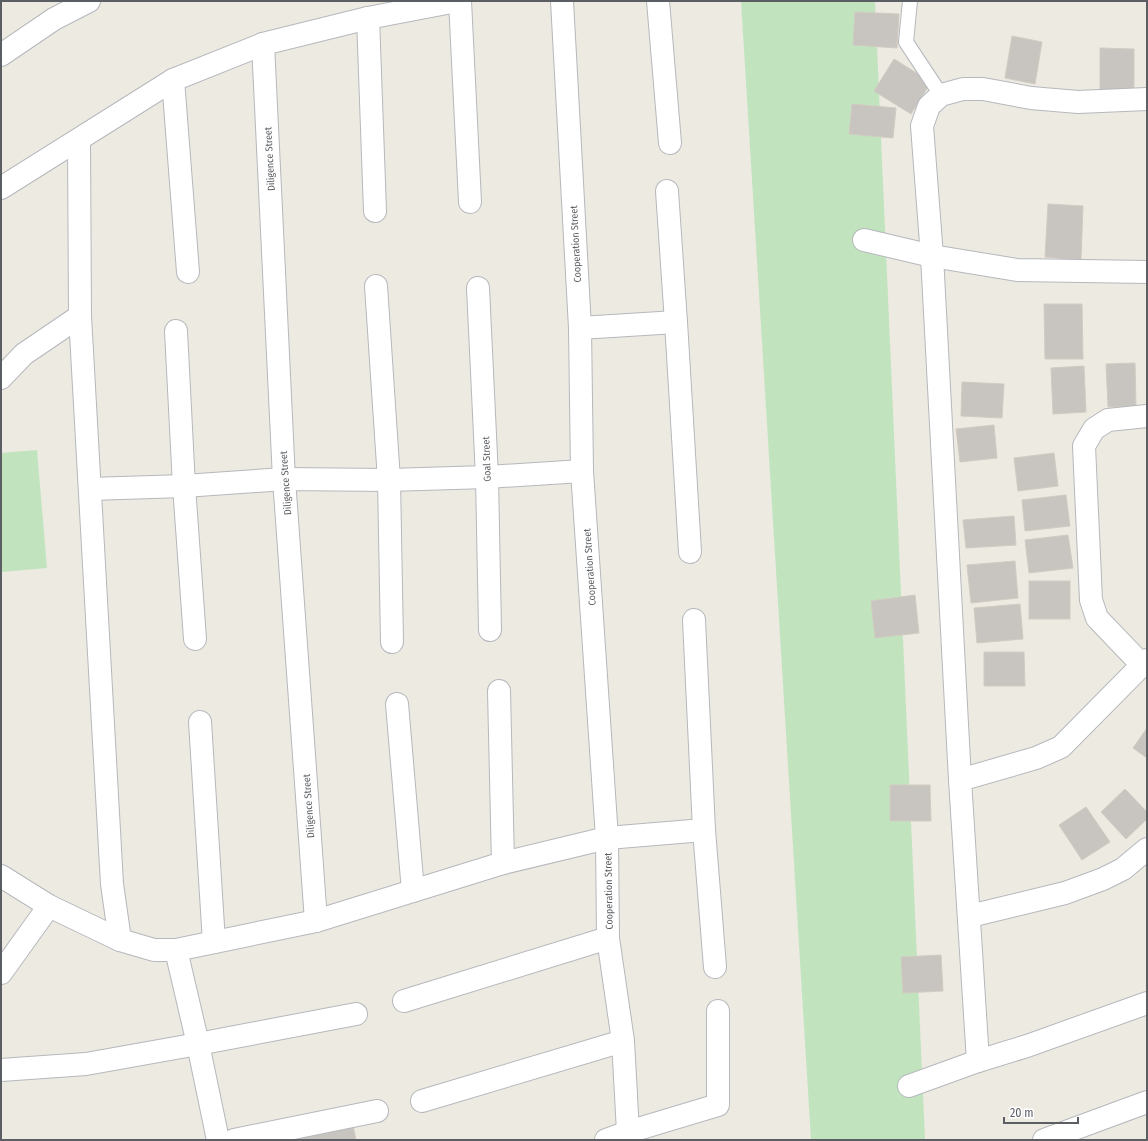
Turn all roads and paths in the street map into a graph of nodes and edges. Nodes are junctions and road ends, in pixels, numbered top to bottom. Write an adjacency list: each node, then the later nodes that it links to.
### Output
1 (89, 1): 9 (street)
2 (456, 1): 7 (street)
3 (460, 1): 17 (street)
4 (562, 1): 27 (street, Cooperation Street)
5 (658, 1): 14 (street)
6 (910, 1): 11 (lane)
7 (368, 18): 8 (street); 18 (street)
8 (263, 44): 10 (street); 33 (street, Diligence Street)
9 (1, 55)
10 (173, 80): 13 (street); 21 (street)
11 (941, 95): 12 (street); 20 (street)
12 (1147, 99)
13 (79, 140): 15 (street); 25 (street)
14 (670, 143)
15 (1, 188)
16 (667, 191): 26 (street)
17 (470, 202)
18 (375, 211)
19 (864, 240): 20 (street)
20 (932, 256): 22 (street); 46 (street)
21 (188, 272)
22 (1147, 272)
23 (376, 286): 34 (street)
24 (478, 288): 32 (street, Goal Street)
25 (80, 316): 29 (street); 36 (street)
26 (676, 322): 27 (street); 37 (street)
27 (580, 328): 31 (street, Cooperation Street)
28 (176, 331): 35 (street)
29 (1, 378)
30 (1147, 416): 42 (street)
31 (582, 471): 32 (street); 48 (street, Cooperation Street)
32 (487, 477): 34 (street); 39 (street, Goal Street)
33 (284, 479): 34 (street); 35 (street); 55 (street, Diligence Street)
34 (389, 480): 41 (street)
35 (184, 486): 36 (street); 40 (street)
36 (90, 489): 57 (street)
37 (690, 552)
38 (694, 620): 47 (street)
39 (490, 630)
40 (195, 639)
41 (392, 642)
42 (1145, 663): 46 (street)
43 (499, 691): 50 (street)
44 (397, 704): 52 (street)
45 (200, 722): 58 (street)
46 (960, 780): 54 (street)
47 (704, 830): 48 (street); 60 (street)
48 (607, 838): 50 (street); 56 (street, Cooperation Street)
49 (1147, 849): 54 (street)
50 (502, 862): 52 (street)
51 (1, 876): 53 (street)
52 (414, 891): 55 (street)
53 (50, 906): 57 (street); 61 (street)
54 (970, 916): 68 (street)
55 (316, 921): 58 (street)
56 (608, 938): 62 (street); 66 (street, Cooperation Street)
57 (120, 940): 59 (street)
58 (214, 942): 59 (street)
59 (176, 950): 67 (street)
60 (715, 967)
61 (1, 973)
62 (404, 1001)
63 (1147, 1004): 68 (street)
64 (718, 1012): 74 (street)
65 (356, 1014): 67 (street)
66 (623, 1041): 71 (street); 74 (street, Cooperation Street)
67 (198, 1044): 69 (street); 75 (street)
68 (978, 1061): 70 (street)
69 (1, 1070)
70 (909, 1086)
71 (422, 1101)
72 (1147, 1102): 78 (street)
73 (377, 1111): 76 (street)
74 (628, 1132): 77 (street)
75 (218, 1140)
76 (234, 1140)
77 (606, 1140)
78 (1044, 1140)

